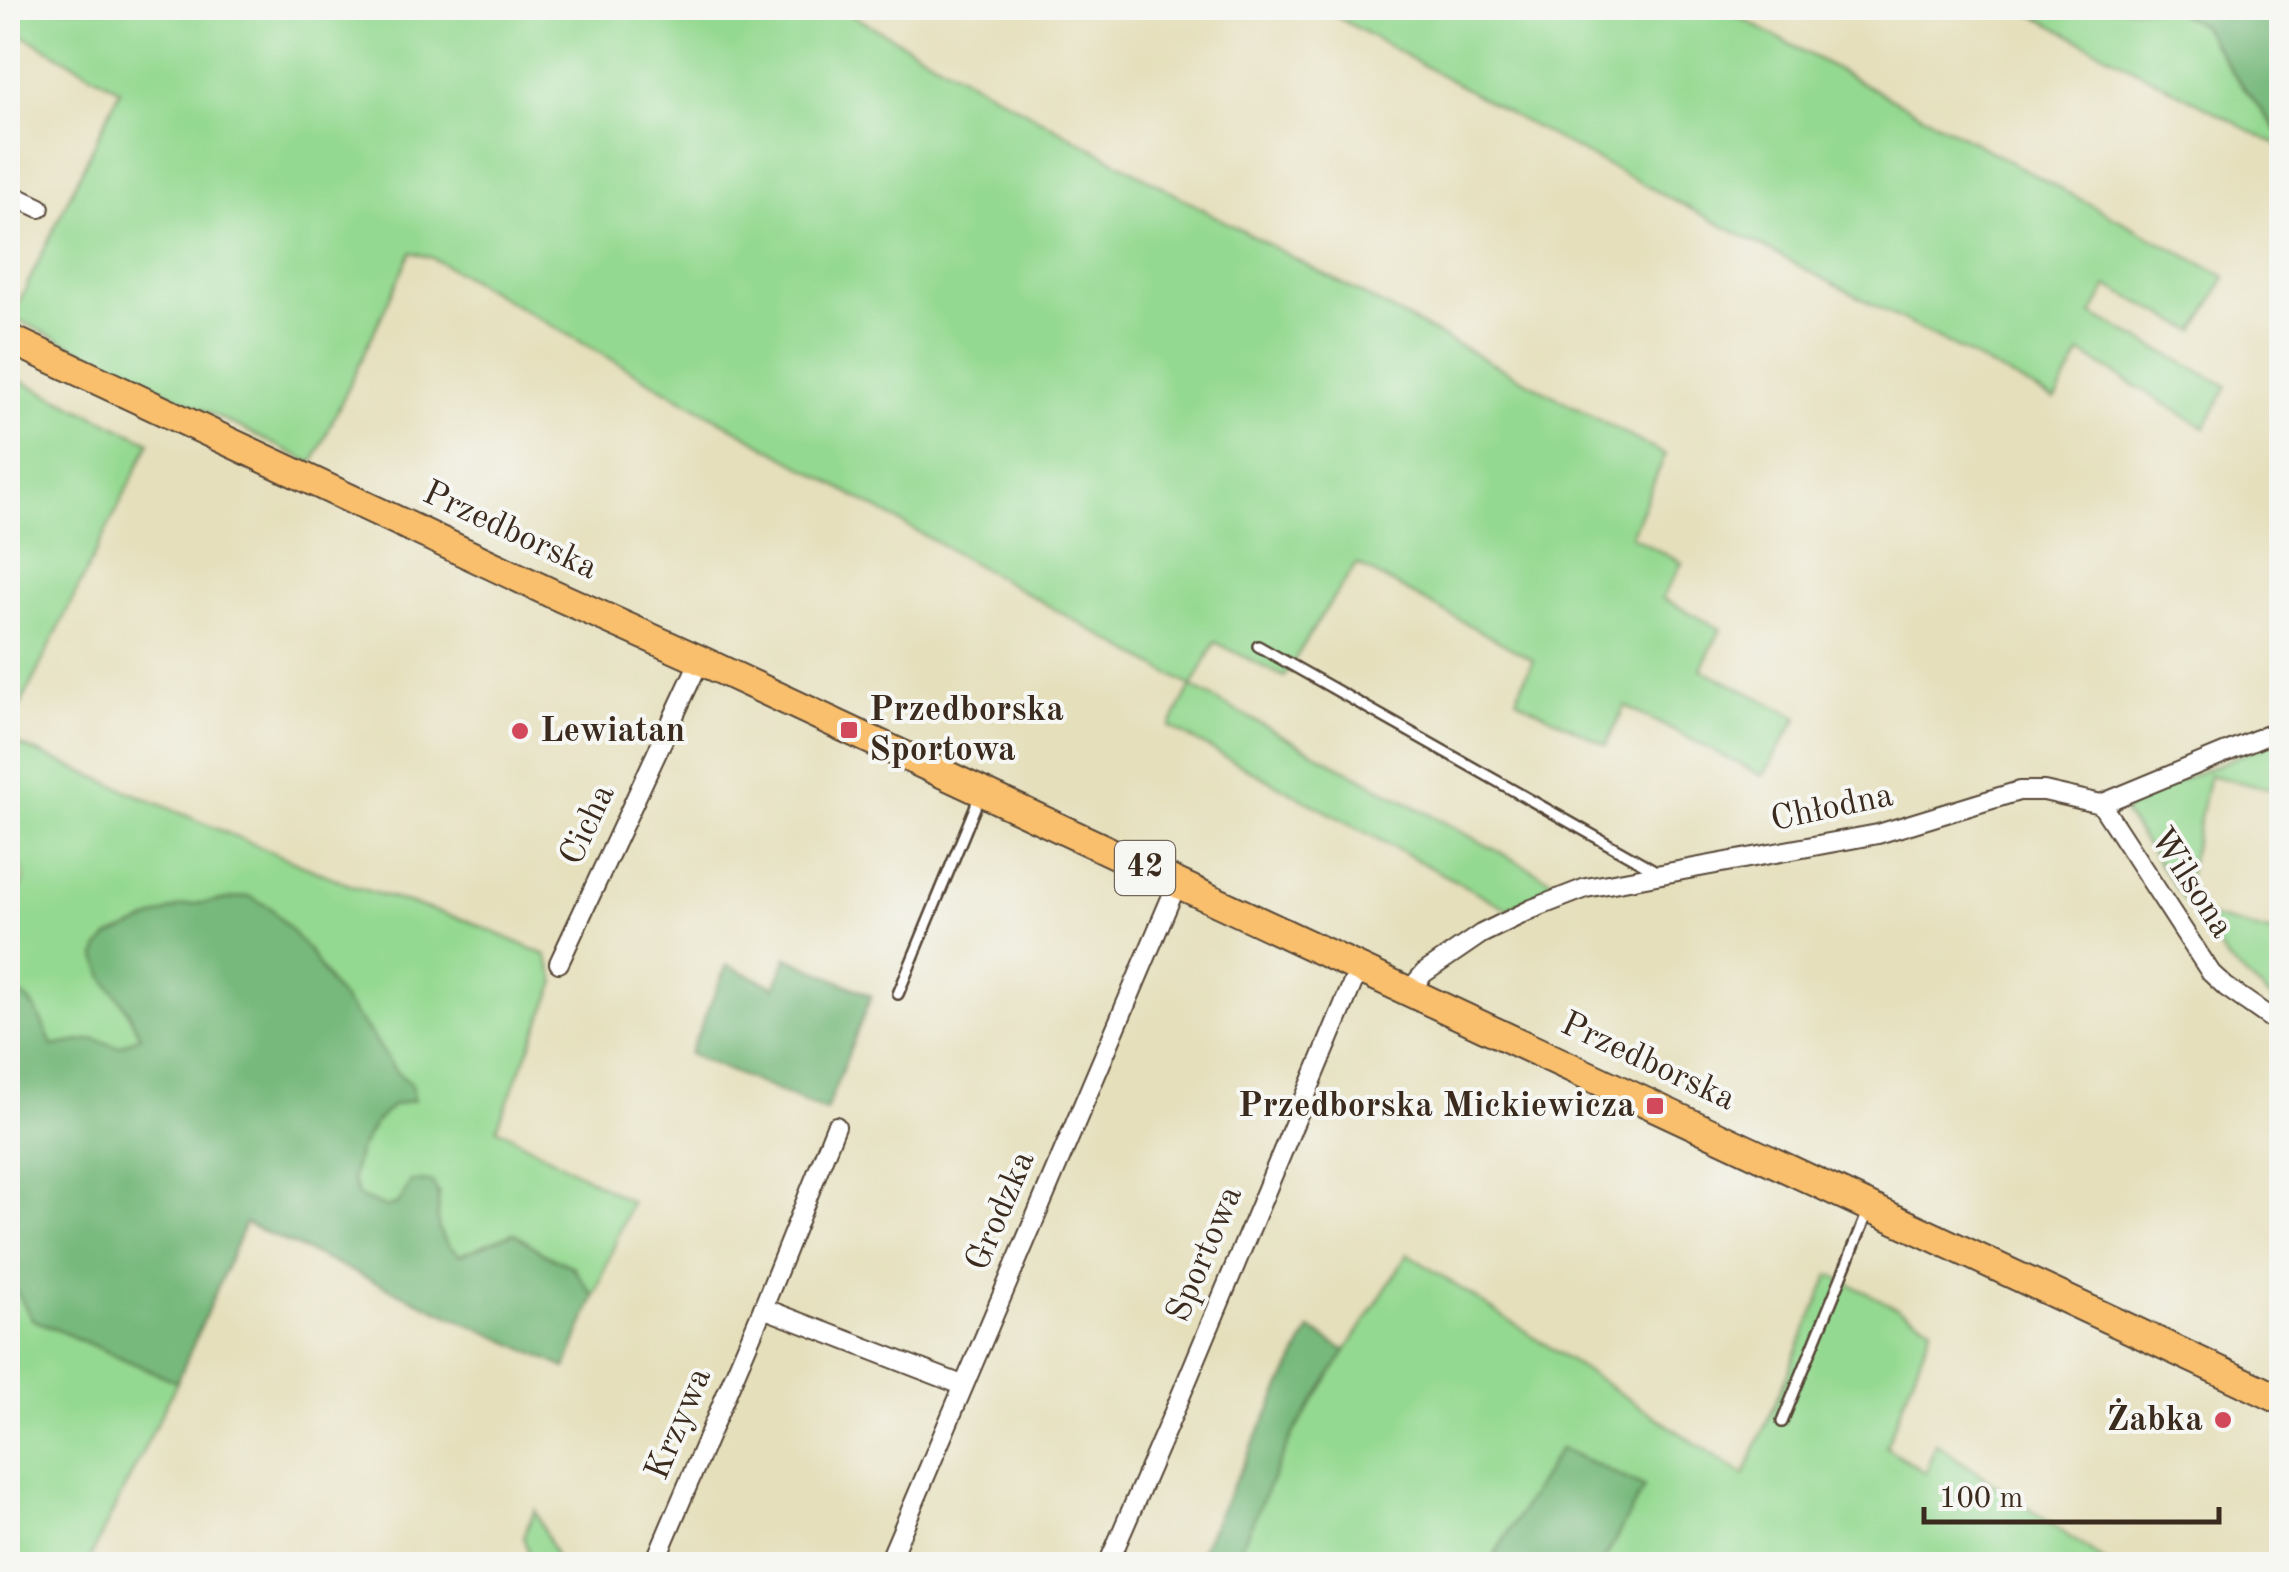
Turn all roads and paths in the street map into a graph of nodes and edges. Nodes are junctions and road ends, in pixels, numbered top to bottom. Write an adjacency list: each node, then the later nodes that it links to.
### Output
1 (8, 193): 2 (street)
2 (40, 208)
3 (8, 338): 5 (main road, Przedborska / 42)
4 (1258, 646): 9 (lane)
5 (700, 660): 7 (main road, Przedborska / 42); 11 (street, Cicha)
6 (2282, 729): 8 (street)
7 (982, 792): 10 (main road, Przedborska / 42); 14 (lane)
8 (2101, 804): 9 (street, Chłodna); 15 (street, Wilsona)
9 (1661, 874): 13 (street, Chłodna)
10 (1176, 884): 12 (main road, Przedborska / 42); 19 (street, Grodzka)
11 (559, 963)
12 (1358, 968): 13 (main road, Przedborska / 42); 24 (street, Sportowa)
13 (1408, 992): 17 (main road, Przedborska / 42)
14 (898, 994)
15 (2282, 1026)
16 (836, 1126): 18 (street, Krzywa)
17 (1870, 1207): 20 (main road, Przedborska / 42); 21 (lane)
18 (763, 1308): 19 (street); 22 (street, Krzywa)
19 (962, 1385): 23 (street, Grodzka)
20 (2282, 1400)
21 (1782, 1422)
22 (654, 1564)
23 (888, 1564)
24 (1108, 1564)

